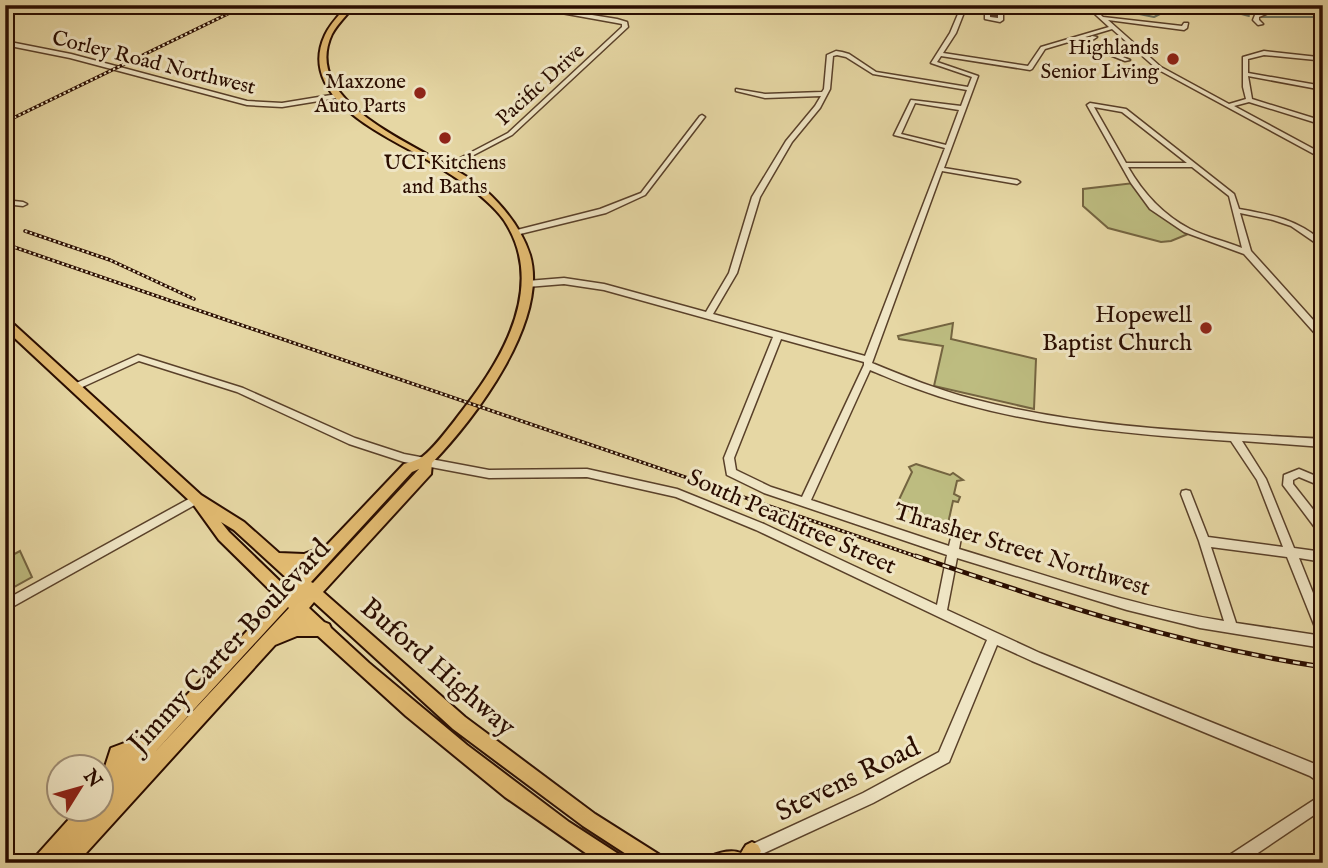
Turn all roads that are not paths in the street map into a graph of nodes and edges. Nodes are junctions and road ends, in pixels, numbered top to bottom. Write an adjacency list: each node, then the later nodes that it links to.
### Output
1 (352, 5): 21 (main road, Jimmy Carter Boulevard)
2 (519, 5): 31 (street, Pacific Drive)
3 (1087, 5): 7 (street)
4 (1269, 7): 5 (street); 9 (street)
5 (1323, 11)
6 (988, 12): 13 (street)
7 (1100, 18): 8 (street); 10 (street)
8 (1186, 24)
9 (1260, 24)
10 (1111, 28): 11 (street); 23 (street)
11 (1092, 33): 13 (street); 15 (street)
12 (5, 43): 21 (street, Corley Road Northwest)
13 (940, 54): 18 (street)
14 (1316, 58): 16 (street)
15 (1127, 60)
16 (1246, 74): 17 (street); 22 (street)
17 (1323, 88)
18 (970, 89): 20 (street); 24 (street)
19 (738, 90): 20 (street)
20 (824, 94): 41 (street)
21 (337, 96): 31 (main road, Jimmy Carter Boulevard)
22 (1249, 100): 23 (street); 26 (street)
23 (1228, 106): 28 (street)
24 (961, 108): 27 (street); 27 (street)
25 (702, 117): 37 (street)
26 (1323, 123)
27 (948, 147): 32 (street)
28 (1323, 157)
29 (1124, 165): 30 (street); 30 (street); 39 (street)
30 (1193, 165): 36 (street)
31 (444, 168): 37 (main road, Jimmy Carter Boulevard)
32 (940, 169): 33 (street); 45 (street)
33 (1017, 182)
34 (5, 202): 35 (street)
35 (23, 204)
36 (1238, 211): 38 (street); 39 (street)
37 (516, 233): 40 (main road, Jimmy Carter Boulevard)
38 (1323, 246)
39 (1247, 252): 44 (street)
40 (527, 284): 41 (street); 49 (main road, Jimmy Carter Boulevard)
41 (708, 316): 43 (street)
42 (5, 323): 46 (main road, Buford Highway)
43 (778, 336): 45 (street); 53 (street, Thrasher Street Northwest)
44 (1323, 337)
45 (868, 363): 47 (street); 53 (street)
46 (75, 387): 49 (street, South Peachtree Street); 52 (main road, Buford Highway)
47 (1234, 437): 48 (street); 59 (street)
48 (1323, 443)
49 (425, 462): 57 (main road, Jimmy Carter Boulevard); 62 (main road, Jimmy Carter Boulevard); 65 (street, South Peachtree Street)
50 (1323, 483): 54 (street)
51 (1186, 494): 56 (street)
52 (196, 499): 61 (main road, Buford Highway); 63 (main road, Buford Highway); 64 (street)
53 (805, 502): 58 (street, Thrasher Street Northwest)
54 (1323, 530)
55 (957, 532): 58 (street)
56 (1204, 541): 59 (street); 68 (street)
57 (334, 548): 61 (main road); 62 (main road, Jimmy Carter Boulevard)
58 (953, 552): 65 (street); 68 (street, Thrasher Street Northwest)
59 (1292, 553): 60 (street); 66 (street)
60 (1323, 557)
61 (273, 559): 62 (main road, Buford Highway)
62 (307, 589): 63 (main road, Jimmy Carter Boulevard); 80 (main road, Buford Highway)
63 (294, 603): 67 (main road, Buford Highway); 70 (main road, Jimmy Carter Boulevard); 72 (main road, Jimmy Carter Boulevard)
64 (5, 607)
65 (941, 613): 69 (street, South Peachtree Street)
66 (1319, 623)
67 (324, 629): 70 (main road); 79 (main road, Buford Highway)
68 (1232, 629): 71 (street, Thrasher Street Northwest)
69 (994, 638): 73 (street, South Peachtree Street); 76 (street, Stevens Road)
70 (271, 639): 78 (main road, Jimmy Carter Boulevard)
71 (1323, 642)
72 (116, 759)
73 (1320, 773)
74 (1323, 801): 82 (street)
75 (78, 822): 77 (main road)
76 (741, 859): 81 (main road)
77 (41, 863)
78 (64, 863)
79 (617, 863)
80 (657, 863)
81 (715, 863)
82 (1230, 863)

